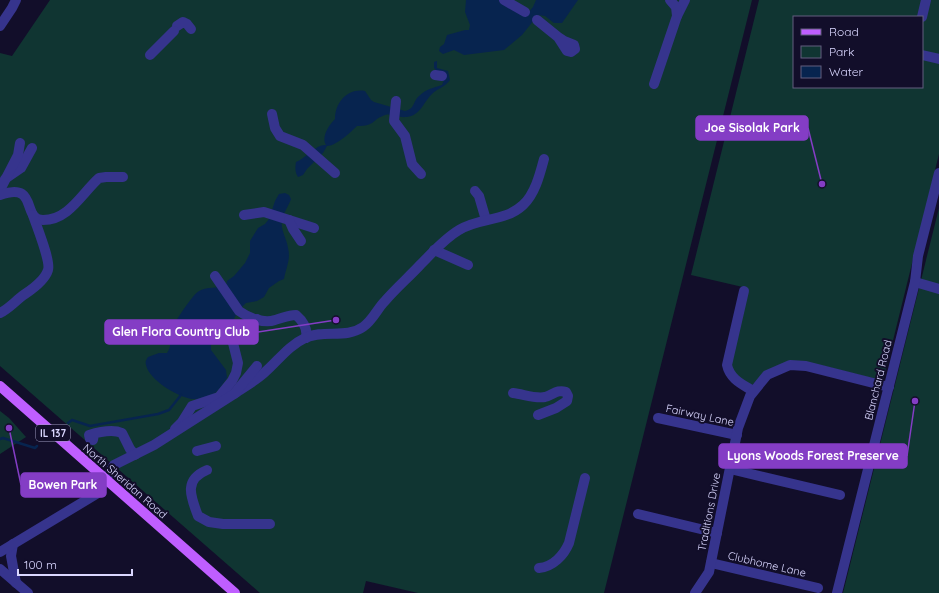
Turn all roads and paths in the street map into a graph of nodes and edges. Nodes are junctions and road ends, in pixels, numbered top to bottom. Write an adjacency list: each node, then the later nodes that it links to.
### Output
1 (16, 0): 10 (street)
2 (504, 0): 6 (street)
3 (670, 0): 7 (street)
4 (685, 0): 7 (street)
5 (926, 0): 8 (street)
6 (525, 12)
7 (677, 16): 16 (street)
8 (922, 16)
9 (536, 20): 12 (street)
10 (0, 26)
11 (191, 29): 13 (street)
12 (558, 37)
13 (150, 55)
14 (923, 55): 15 (street)
15 (939, 59)
16 (654, 84)
17 (395, 108): 24 (street)
18 (272, 114): 22 (street)
19 (20, 143): 26 (street)
20 (32, 148): 26 (street)
21 (544, 159): 34 (street)
22 (335, 173)
23 (939, 173): 41 (street, Blanchard Road)
24 (421, 174)
25 (123, 177): 33 (street)
26 (5, 179): 27 (street)
27 (0, 190)
28 (476, 191): 34 (street)
29 (0, 195): 31 (street)
30 (244, 215): 32 (street)
31 (33, 216): 33 (street); 36 (street)
32 (287, 219): 35 (street); 37 (street)
33 (43, 220): 36 (street)
34 (486, 220): 38 (street)
35 (314, 228)
36 (37, 229): 44 (street)
37 (301, 240)
38 (434, 250): 39 (street); 46 (street)
39 (468, 265)
40 (215, 276): 45 (street)
41 (915, 282): 42 (street); 49 (street, Blanchard Road)
42 (939, 289)
43 (744, 291): 50 (street)
44 (0, 313)
45 (257, 319): 46 (street); 56 (street)
46 (306, 338): 52 (street)
47 (257, 366): 52 (street)
48 (0, 386): 64 (main road, North Sheridan Road / IL 137)
49 (889, 387): 50 (street, Traditions Drive); 79 (street, Blanchard Road)
50 (753, 391): 57 (street, Traditions Drive)
51 (513, 393): 53 (street)
52 (234, 394): 56 (street)
53 (538, 415)
54 (658, 418): 57 (street, Fairway Lane)
55 (94, 434): 60 (street)
56 (171, 435): 60 (street)
57 (736, 435): 61 (street, Traditions Drive)
58 (216, 446): 59 (street)
59 (197, 451)
60 (135, 455): 64 (street)
61 (730, 469): 65 (street); 68 (street, Traditions Drive)
62 (208, 470): 67 (street)
63 (585, 478): 72 (street)
64 (106, 480): 69 (street); 77 (main road, North Sheridan Road / IL 137)
65 (840, 494)
66 (638, 514): 68 (street)
67 (270, 524)
68 (717, 533): 71 (street, Traditions Drive)
69 (13, 544): 70 (street); 74 (street)
70 (0, 552)
71 (711, 563): 75 (street, Clubhome Lane); 78 (street, Traditions Drive)
72 (538, 568)
73 (0, 569): 74 (street)
74 (16, 583): 76 (street)
75 (818, 588)
76 (28, 593)
77 (235, 593)
78 (695, 593)
79 (837, 593)

